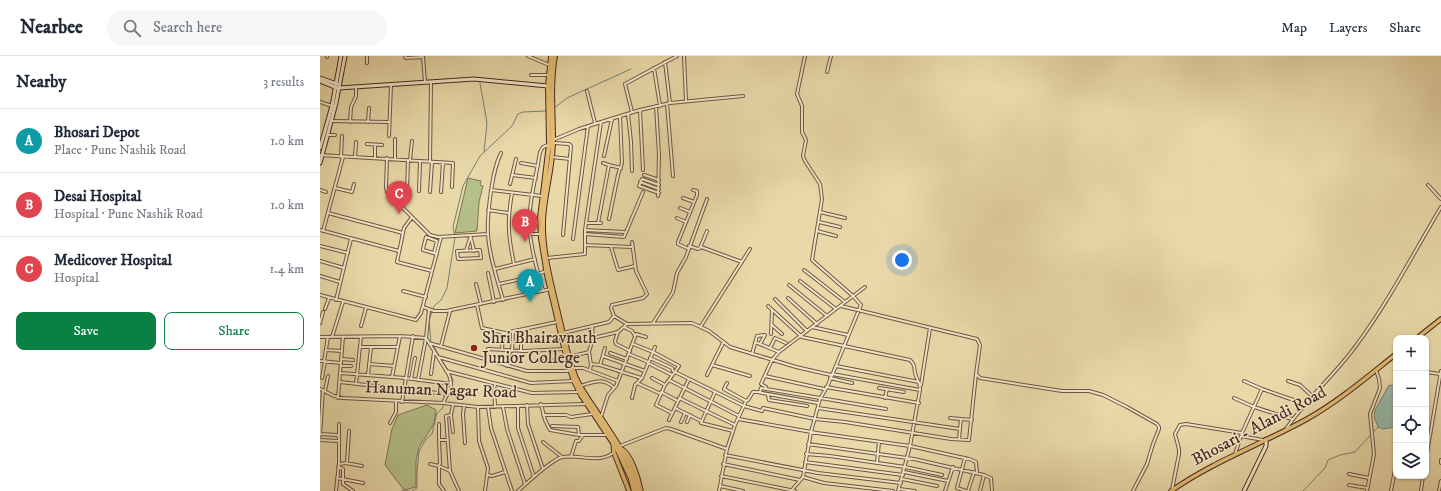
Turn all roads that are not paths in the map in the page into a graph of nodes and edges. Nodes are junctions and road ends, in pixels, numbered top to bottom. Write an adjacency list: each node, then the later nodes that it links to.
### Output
1 (341, 56): 24 (main road)
2 (345, 56): 24 (main road)
3 (367, 56): 13 (street)
4 (405, 56): 22 (street)
5 (528, 56): 14 (street)
6 (551, 56): 14 (highway)
7 (555, 56): 26 (highway)
8 (677, 56): 12 (street)
9 (684, 56): 29 (street)
10 (805, 56): 118 (street)
11 (831, 56): 16 (street)
12 (665, 62): 15 (street); 31 (street)
13 (367, 63)
14 (550, 65): 18 (highway)
15 (654, 68): 34 (street); 37 (street)
16 (827, 72)
17 (531, 75): 18 (street)
18 (548, 75): 26 (highway)
19 (320, 78): 24 (main road)
20 (320, 81): 24 (main road)
21 (431, 81): 22 (main road); 26 (main road); 73 (street)
22 (425, 82): 23 (main road)
23 (392, 84): 25 (main road); 44 (street)
24 (339, 86): 25 (main road); 32 (main road); 41 (main road)
25 (356, 86): 42 (street)
26 (549, 86): 55 (highway)
27 (587, 91): 46 (street)
28 (743, 96): 29 (street)
29 (686, 101): 31 (street)
30 (320, 102): 32 (street)
31 (668, 104): 34 (street); 85 (street)
32 (332, 106): 59 (main road)
33 (656, 106): 34 (street); 36 (street); 87 (street)
34 (660, 106)
35 (369, 108): 43 (street)
36 (640, 110): 37 (street); 81 (street)
37 (632, 112): 38 (street)
38 (628, 114): 39 (street); 82 (street)
39 (620, 116): 40 (street); 80 (street)
40 (612, 119): 45 (street); 62 (street)
41 (332, 121): 42 (street); 48 (main road)
42 (350, 122): 43 (street)
43 (368, 122): 44 (street)
44 (390, 122): 51 (street)
45 (601, 122): 46 (street); 127 (street)
46 (595, 124): 47 (street)
47 (588, 126): 55 (street); 144 (street)
48 (328, 135): 49 (street); 61 (main road)
49 (335, 135)
50 (342, 136): 63 (street)
51 (389, 136)
52 (395, 139): 68 (street)
53 (412, 141): 71 (street)
54 (356, 142): 64 (street)
55 (551, 143): 65 (highway); 70 (street); 79 (street); 109 (highway)
56 (367, 144): 57 (street)
57 (375, 145): 58 (street); 66 (street)
58 (382, 145)
59 (320, 148)
60 (501, 153): 98 (street)
61 (321, 155): 63 (street); 74 (main road)
62 (604, 156)
63 (342, 157): 64 (street); 94 (street)
64 (355, 157): 66 (street)
65 (551, 157): 70 (street); 109 (highway)
66 (375, 158): 67 (street)
67 (387, 158): 68 (street); 121 (street)
68 (395, 159): 71 (street)
69 (516, 159): 83 (street)
70 (570, 159): 139 (street)
71 (409, 160): 72 (street); 97 (street)
72 (420, 161): 73 (street); 100 (street)
73 (431, 162): 75 (street); 102 (street)
74 (320, 163)
75 (443, 163): 93 (street); 103 (street)
76 (521, 163): 79 (street)
77 (603, 163): 78 (street)
78 (610, 165): 80 (street); 127 (street)
79 (538, 166): 86 (street)
80 (621, 168): 124 (street)
81 (643, 170)
82 (632, 171)
83 (512, 175): 86 (street); 90 (street)
84 (644, 175): 87 (street)
85 (673, 176)
86 (536, 178): 107 (street)
87 (659, 180): 91 (street)
88 (640, 182): 91 (street); 95 (street); 106 (street)
89 (354, 184): 94 (street)
90 (510, 184)
91 (659, 185): 95 (street)
92 (1428, 185): 111 (street)
93 (452, 187)
94 (335, 188): 119 (street)
95 (658, 189): 106 (street)
96 (320, 190): 101 (street)
97 (407, 190)
98 (491, 190): 104 (street); 116 (street)
99 (693, 190): 113 (street)
100 (419, 191)
101 (326, 192)
102 (430, 192)
103 (441, 192)
104 (512, 192): 107 (street); 120 (street)
105 (643, 192): 138 (street)
106 (659, 193): 108 (street)
107 (533, 195): 109 (street); 136 (street)
108 (658, 196)
109 (544, 197): 137 (highway); 158 (highway)
110 (683, 198): 113 (street)
111 (1441, 198)
112 (707, 199): 150 (street)
113 (694, 202): 117 (street)
114 (1441, 206): 357 (street)
115 (680, 208): 117 (street)
116 (488, 210): 120 (street); 135 (street)
117 (690, 212): 125 (street)
118 (820, 212): 123 (street); 126 (street)
119 (328, 213): 130 (street); 134 (street)
120 (508, 213): 162 (street)
121 (412, 217): 134 (street); 140 (street)
122 (677, 218): 125 (street)
123 (845, 218)
124 (609, 219)
125 (686, 222): 150 (street)
126 (818, 222): 128 (street); 132 (street)
127 (586, 223): 129 (street)
128 (840, 226)
129 (585, 230): 133 (street); 138 (street)
130 (321, 231): 143 (street)
131 (707, 231): 151 (street)
132 (817, 231): 142 (street); 182 (street)
133 (624, 232)
134 (403, 233): 154 (street)
135 (488, 234): 141 (street); 165 (street)
136 (530, 234): 137 (street); 159 (street)
137 (540, 234): 168 (highway)
138 (584, 234): 146 (street)
139 (563, 235)
140 (441, 236): 141 (street); 157 (street)
141 (471, 236): 153 (street); 155 (street)
142 (836, 236)
143 (351, 239): 154 (street); 156 (street)
144 (573, 239)
145 (632, 242): 149 (street)
146 (584, 245): 148 (street); 158 (street)
147 (320, 246): 156 (street)
148 (611, 247): 149 (street); 163 (street)
149 (632, 247): 163 (street)
150 (689, 247): 151 (street); 210 (street)
151 (701, 247): 161 (street)
152 (750, 249): 161 (street)
153 (474, 250): 155 (street); 155 (street)
154 (399, 251): 167 (street)
155 (466, 251)
156 (348, 253): 164 (street)
157 (435, 253): 157 (street); 167 (street)
158 (547, 258): 178 (highway)
159 (535, 259): 162 (street); 170 (street)
160 (320, 261): 164 (street)
161 (742, 262): 216 (street)
162 (514, 264): 165 (street)
163 (635, 266): 205 (street)
164 (344, 268): 173 (street)
165 (495, 269): 175 (street)
166 (804, 270): 191 (street)
167 (432, 271): 183 (street)
168 (546, 271): 170 (street); 178 (highway)
169 (488, 273): 190 (street)
170 (539, 274): 175 (street); 179 (street)
171 (320, 276): 173 (street)
172 (800, 280): 199 (street)
173 (340, 282): 187 (street)
174 (476, 284): 192 (street)
175 (499, 284): 188 (street)
176 (789, 285): 206 (street)
177 (865, 287): 182 (street)
178 (551, 289): 179 (street); 208 (highway); 225 (highway)
179 (543, 291): 188 (street)
180 (403, 292): 183 (street)
181 (320, 295): 184 (street)
182 (853, 296): 191 (street); 202 (street)
183 (426, 297): 196 (street)
184 (329, 298): 187 (street); 198 (street)
185 (788, 298): 212 (street)
186 (775, 299): 221 (street)
187 (336, 300): 189 (street)
188 (503, 300): 190 (street)
189 (343, 302): 197 (street); 235 (street)
190 (494, 302): 192 (street)
191 (845, 302): 195 (street)
192 (481, 304): 193 (street)
193 (477, 305): 203 (street); 224 (street)
194 (768, 306): 201 (street)
195 (841, 306): 199 (street); 202 (street)
196 (423, 307): 197 (street); 200 (street)
197 (366, 308): 214 (street)
198 (325, 309)
199 (836, 309): 206 (street)
200 (431, 310): 203 (street); 240 (street)
201 (772, 310): 213 (street); 232 (street)
202 (859, 310): 219 (street); 228 (street)
203 (450, 311): 251 (street)
204 (323, 312): 209 (street)
205 (614, 316): 211 (street); 215 (street)
206 (828, 316): 212 (street)
207 (1441, 319): 229 (main road)
208 (557, 322): 220 (street); 256 (highway)
209 (320, 323)
210 (653, 323): 211 (street); 216 (street)
211 (627, 324): 217 (street)
212 (817, 324): 218 (street)
213 (772, 325): 226 (street); 227 (street)
214 (361, 326)
215 (592, 326): 225 (street); 241 (street)
216 (701, 326): 244 (street)
217 (624, 327): 223 (street); 237 (street)
218 (812, 327): 221 (street); 228 (street)
219 (930, 328): 308 (street); 349 (street)
220 (521, 330): 222 (street); 262 (street)
221 (807, 331): 232 (street)
222 (513, 332): 224 (street); 261 (street)
223 (618, 332): 241 (street); 259 (street)
224 (503, 333): 258 (street)
225 (563, 333): 274 (highway)
226 (771, 334)
227 (782, 334)
228 (848, 335): 253 (street)
229 (1421, 335)
230 (400, 336): 231 (street); 236 (street); 250 (street)
231 (413, 336): 240 (street); 318 (street)
232 (799, 336): 253 (street); 266 (street)
233 (320, 337): 234 (street)
234 (328, 337): 235 (street); 257 (street)
235 (332, 337): 239 (street)
236 (360, 337): 239 (street); 248 (street)
237 (635, 337): 238 (street); 246 (street)
238 (646, 337)
239 (343, 338): 260 (street)
240 (426, 338): 243 (street); 324 (street)
241 (593, 338): 264 (street)
242 (755, 342): 247 (street); 247 (street); 269 (street)
243 (429, 343): 251 (street); 263 (street)
244 (723, 343): 269 (street); 290 (street)
245 (786, 343): 255 (street)
246 (633, 344): 259 (street); 265 (street)
247 (760, 344): 255 (street)
248 (360, 347): 249 (street); 305 (street)
249 (371, 347): 250 (street); 286 (street)
250 (398, 347): 292 (street)
251 (440, 347): 277 (street)
252 (655, 347): 265 (street)
253 (844, 347): 294 (street); 332 (street)
254 (605, 348): 270 (street)
255 (770, 348): 266 (street)
256 (564, 349): 262 (street); 274 (highway)
257 (326, 350): 260 (street); 282 (street)
258 (502, 350): 261 (street); 277 (street)
259 (630, 350): 268 (street)
260 (342, 351): 276 (street)
261 (511, 351): 262 (street); 293 (street)
262 (521, 351)
263 (434, 352): 272 (street); 306 (street)
264 (589, 352): 274 (street); 287 (street)
265 (653, 352): 275 (street); 302 (street)
266 (779, 352): 280 (street)
267 (610, 353): 278 (street)
268 (629, 354): 278 (street); 284 (street)
269 (752, 354): 280 (street)
270 (603, 356): 288 (street); 289 (street)
271 (1393, 356): 297 (main road, Bhosari - Alandi Road)
272 (438, 357): 298 (street); 326 (street)
273 (415, 358): 322 (street)
274 (568, 358): 283 (street); 295 (highway)
275 (650, 358): 284 (street); 302 (street)
276 (341, 359): 279 (street); 285 (street)
277 (484, 359): 293 (street)
278 (627, 359): 288 (street)
279 (353, 360)
280 (772, 360): 307 (street); 315 (street)
281 (320, 361): 282 (street)
282 (325, 361): 285 (street); 317 (street)
283 (537, 361)
284 (648, 362): 299 (street); 311 (street)
285 (341, 364): 291 (street); 304 (street)
286 (369, 364): 292 (street); 310 (street)
287 (591, 364): 289 (street); 296 (street)
288 (625, 364): 299 (street); 301 (street)
289 (600, 365): 301 (street)
290 (712, 365): 313 (street); 314 (street)
291 (351, 366)
292 (394, 366): 316 (street)
293 (507, 366): 295 (street)
294 (836, 366): 307 (street); 332 (street)
295 (571, 370): 296 (street); 326 (highway); 339 (highway)
296 (590, 370): 327 (street)
297 (1376, 370): 413 (main road, Bhosari - Alandi Road); 477 (street)
298 (446, 371): 336 (street); 337 (street)
299 (645, 371): 319 (street)
300 (1441, 371): 309 (street)
301 (622, 372): 319 (street); 327 (street)
302 (674, 372): 311 (street); 323 (street)
303 (1429, 372): 309 (street)
304 (340, 373): 305 (street); 330 (street)
305 (357, 374): 310 (street); 335 (street)
306 (431, 374)
307 (832, 374): 321 (street); 349 (street)
308 (976, 374): 402 (street); 514 (street)
309 (1440, 374): 435 (street)
310 (368, 375): 316 (street)
311 (672, 375): 325 (street)
312 (328, 376): 348 (street)
313 (707, 376)
314 (750, 376)
315 (765, 376): 340 (street); 343 (street)
316 (392, 377): 318 (street)
317 (322, 378)
318 (405, 378): 322 (street); 345 (street)
319 (641, 378): 331 (street)
320 (652, 378): 338 (street)
321 (830, 378): 334 (street); 343 (street)
322 (411, 379): 324 (street)
323 (689, 379): 342 (street); 351 (street)
324 (418, 380): 336 (street)
325 (669, 380): 338 (street); 342 (street)
326 (574, 381): 350 (highway)
327 (618, 381): 341 (street)
328 (1244, 381): 347 (street)
329 (1288, 381): 357 (street)
330 (340, 382): 335 (street); 358 (street)
331 (637, 382): 354 (street); 359 (street)
332 (919, 382): 349 (street)
333 (727, 383): 364 (street)
334 (852, 383)
335 (356, 384): 345 (street)
336 (451, 384): 355 (street)
337 (495, 384): 350 (street); 383 (street)
338 (665, 385): 354 (street)
339 (580, 386): 341 (street); 396 (highway)
340 (766, 387)
341 (614, 388): 396 (street)
342 (684, 388): 362 (street); 367 (street)
343 (826, 388): 360 (street); 363 (street)
344 (878, 388): 346 (street)
345 (403, 389): 355 (street); 366 (street)
346 (887, 389): 353 (street); 360 (street)
347 (1262, 389): 374 (street); 384 (street)
348 (323, 390): 358 (street, Hanuman Nagar Road); 420 (street)
349 (920, 390): 369 (street)
350 (580, 392): 372 (highway)
351 (715, 392): 367 (street); 379 (street)
352 (760, 392): 356 (street); 363 (street); 364 (street)
353 (904, 392)
354 (661, 393): 362 (street); 390 (street)
355 (447, 394): 368 (street)
356 (768, 395): 373 (street); 380 (street)
357 (1312, 396): 374 (street)
358 (338, 398): 365 (street, Hanuman Nagar Road)
359 (632, 398)
360 (885, 398): 369 (street)
361 (1234, 398): 384 (street)
362 (679, 399): 385 (street); 388 (street)
363 (820, 399): 373 (street); 387 (street)
364 (746, 401): 379 (street)
365 (396, 402): 366 (street, Hanuman Nagar Road); 407 (street)
366 (402, 402): 368 (street, Hanuman Nagar Road)
367 (711, 402): 388 (street); 395 (street)
368 (443, 403): 370 (street, Hanuman Nagar Road)
369 (919, 403): 406 (street)
370 (453, 404): 376 (street, Hanuman Nagar Road); 392 (street)
371 (541, 404): 372 (street, Hanuman Nagar Road); 375 (street, Hanuman Nagar Road); 393 (street)
372 (587, 404): 389 (highway)
373 (818, 404): 386 (street)
374 (1305, 404): 400 (street)
375 (527, 405): 378 (street, Hanuman Nagar Road); 461 (street)
376 (464, 406): 381 (street, Hanuman Nagar Road); 434 (street)
377 (503, 406): 378 (street, Hanuman Nagar Road); 383 (street, Hanuman Nagar Road); 487 (street)
378 (518, 406): 474 (street)
379 (744, 406): 395 (street); 398 (street)
380 (807, 406)
381 (478, 407): 382 (street, Hanuman Nagar Road); 470 (street)
382 (488, 407): 383 (street, Hanuman Nagar Road); 465 (street)
383 (495, 407)
384 (1254, 407): 400 (street); 419 (street)
385 (675, 408): 390 (street); 391 (street)
386 (818, 408): 398 (street); 406 (street)
387 (886, 410)
388 (706, 411): 403 (street); 410 (street)
389 (594, 413): 393 (street); 422 (highway)
390 (672, 413): 401 (street)
391 (686, 413): 394 (street); 404 (street)
392 (451, 415): 416 (street); 427 (street)
393 (543, 415): 421 (street)
394 (690, 415): 403 (street); 405 (street)
395 (738, 417): 410 (street); 417 (street)
396 (601, 418): 438 (highway)
397 (950, 418): 399 (street)
398 (815, 419): 417 (street); 418 (street)
399 (961, 419): 402 (street); 412 (street)
400 (1292, 419): 413 (street)
401 (669, 420)
402 (972, 420): 428 (street)
403 (701, 421): 415 (street)
404 (681, 422)
405 (687, 422)
406 (915, 422): 412 (street); 418 (street)
407 (390, 423)
408 (339, 424): 423 (street)
409 (439, 424): 426 (street)
410 (735, 425): 415 (street)
411 (552, 426): 421 (street)
412 (960, 429): 428 (street)
413 (1285, 430): 429 (main road, Bhosari - Alandi Road)
414 (349, 431): 453 (street)
415 (733, 431): 439 (street)
416 (453, 432)
417 (811, 432): 433 (street); 436 (street)
418 (912, 433): 428 (street); 437 (street)
419 (1242, 433): 424 (street); 515 (street)
420 (320, 434): 423 (street)
421 (581, 435): 422 (street); 447 (street)
422 (608, 435): 432 (highway)
423 (339, 436): 430 (street)
424 (1241, 436): 429 (street); 444 (street)
425 (320, 440): 430 (street)
426 (439, 440): 427 (street); 457 (street)
427 (448, 440): 464 (street)
428 (959, 440)
429 (1264, 440): 444 (main road, Bhosari - Alandi Road); 516 (main road)
430 (339, 441): 452 (street)
431 (543, 442): 446 (street)
432 (612, 442): 440 (main road); 441 (highway)
433 (880, 442): 437 (street); 443 (street)
434 (465, 443)
435 (1429, 443)
436 (808, 444): 442 (street); 443 (street)
437 (910, 446): 448 (street); 449 (street)
438 (620, 447): 439 (street); 441 (highway); 503 (main road)
439 (727, 449): 445 (street)
440 (614, 453): 447 (street); 501 (main road)
441 (622, 454): 502 (highway); 503 (highway)
442 (806, 454): 450 (street); 451 (street)
443 (878, 454): 448 (street); 451 (street)
444 (1235, 454): 515 (main road, Bhosari - Alandi Road)
445 (725, 456): 455 (street); 462 (street)
446 (562, 457): 447 (street); 461 (street)
447 (571, 458)
448 (907, 458): 459 (street); 460 (street)
449 (965, 458): 463 (street); 467 (street)
450 (805, 462): 462 (street); 471 (street)
451 (877, 463): 459 (street)
452 (339, 464): 453 (street); 458 (street)
453 (346, 464): 456 (street)
454 (430, 464): 457 (street)
455 (723, 464): 473 (street); 482 (street)
456 (362, 466)
457 (439, 466): 464 (street); 496 (street)
458 (338, 467): 475 (street); 478 (street)
459 (905, 467): 466 (street); 468 (street)
460 (953, 467): 463 (street); 483 (street)
461 (543, 469): 474 (street)
462 (804, 470): 476 (street); 486 (street)
463 (962, 470): 467 (street); 492 (street)
464 (450, 471): 497 (street)
465 (505, 472): 470 (street); 499 (street)
466 (904, 472): 471 (street); 483 (street)
467 (976, 473): 472 (street); 511 (street)
468 (942, 474)
469 (1349, 474): 477 (street)
470 (488, 475): 498 (street)
471 (903, 475): 479 (street)
472 (984, 475): 512 (street); 513 (street)
473 (721, 476): 489 (street); 506 (street)
474 (534, 477): 487 (street)
475 (337, 478): 478 (street); 494 (street)
476 (803, 478): 482 (street); 508 (street)
477 (1369, 478): 493 (street)
478 (342, 479): 485 (street); 495 (street)
479 (902, 479): 486 (street); 490 (street)
480 (1393, 479): 517 (street)
481 (1423, 479): 518 (street)
482 (800, 480): 506 (street)
483 (948, 481): 510 (street)
484 (1441, 481): 519 (street)
485 (362, 483)
486 (901, 483): 491 (street)
487 (525, 484): 500 (street)
488 (1349, 485): 493 (street)
489 (720, 486): 504 (street); 505 (street)
490 (937, 486)
491 (899, 490): 509 (street)
492 (957, 490): 511 (street)
493 (1367, 490)
494 (336, 491)
495 (353, 491)
496 (444, 491)
497 (460, 491)
498 (486, 491)
499 (512, 491)
500 (518, 491)
501 (629, 491)
502 (634, 491)
503 (640, 491)
504 (719, 491)
505 (743, 491)
506 (791, 491): 507 (street)
507 (795, 491)
508 (893, 491)
509 (914, 491)
510 (945, 491)
511 (967, 491)
512 (980, 491)
513 (992, 491)
514 (1133, 491)
515 (1172, 491)
516 (1244, 491)
517 (1391, 491)
518 (1421, 491)
519 (1439, 491)

